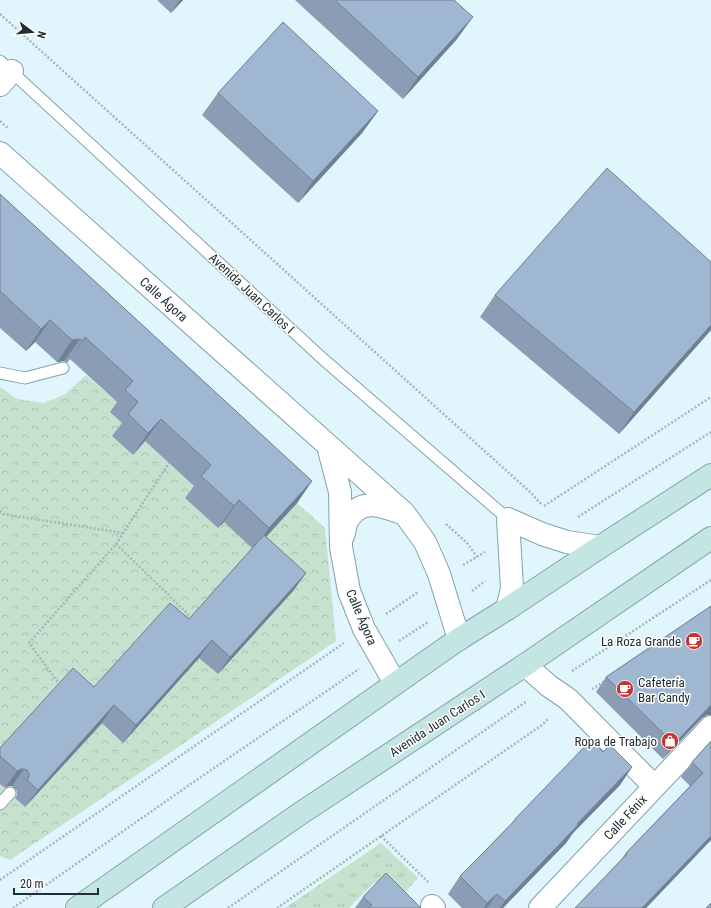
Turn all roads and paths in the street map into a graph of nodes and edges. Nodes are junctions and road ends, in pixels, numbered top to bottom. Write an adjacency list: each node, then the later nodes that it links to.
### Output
1 (0, 14): 9 (path)
2 (4, 72): 14 (lane, Avenida Juan Carlos I)
3 (0, 153): 6 (street, Calle Ágora)
4 (63, 368): 5 (lane)
5 (0, 373)
6 (328, 446): 11 (street, Calle Ágora); 18 (street, Calle Ágora)
7 (169, 463): 15 (path)
8 (711, 475): 19 (main road)
9 (544, 506)
10 (0, 511): 12 (path)
11 (404, 513): 18 (street, Calle Ágora); 23 (street, Calle Ágora)
12 (3, 514): 13 (path); 15 (path)
13 (0, 517)
14 (508, 519): 19 (street, Avenida Juan Carlos I); 21 (street)
15 (123, 533): 17 (path)
16 (711, 538): 24 (main road, Avenida Juan Carlos I)
17 (116, 544): 22 (path); 27 (path)
18 (341, 547): 26 (street, Calle Ágora)
19 (600, 547): 21 (main road)
20 (711, 580): 28 (path)
21 (507, 609): 23 (main road)
22 (193, 619)
23 (459, 639): 26 (main road)
24 (525, 665): 28 (street); 37 (main road, Avenida Juan Carlos I)
25 (610, 677): 29 (path)
26 (394, 683): 36 (main road)
27 (60, 685)
28 (549, 686): 29 (street); 38 (path)
29 (568, 699): 31 (street); 34 (path)
30 (711, 727): 31 (street, Calle Fénix)
31 (654, 786): 40 (street, Calle Fénix)
32 (10, 793): 33 (lane)
33 (0, 804)
34 (381, 836): 35 (path); 39 (path)
35 (433, 907)
36 (77, 908)
37 (164, 908)
38 (228, 908)
39 (277, 908)
40 (540, 908)

